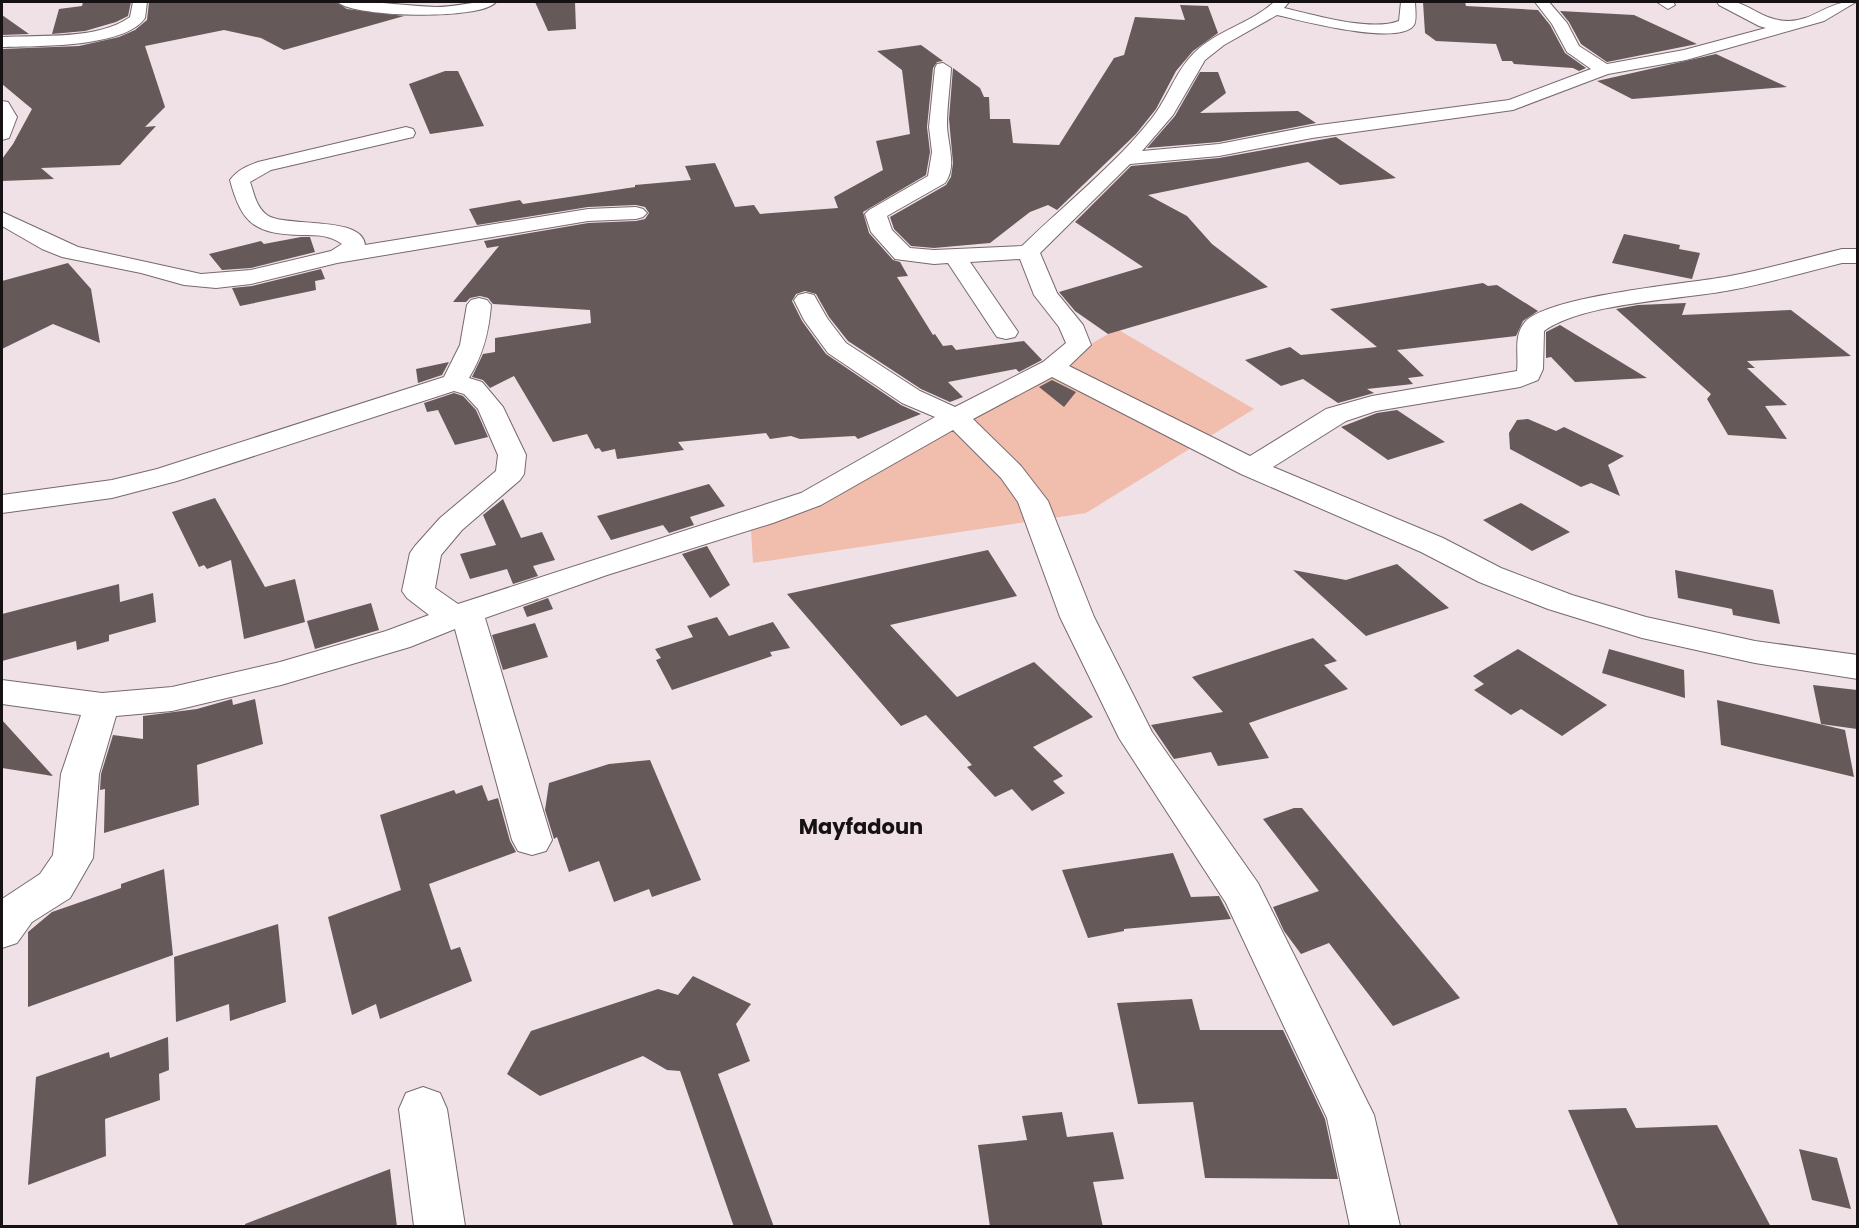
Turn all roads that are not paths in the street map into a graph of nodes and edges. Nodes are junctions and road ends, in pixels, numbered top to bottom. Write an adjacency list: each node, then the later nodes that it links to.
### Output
1 (140, 2): 10 (street)
2 (345, 2): 3 (street)
3 (489, 2)
4 (1408, 2): 8 (street)
5 (1542, 2): 12 (street)
6 (1724, 2): 9 (street)
7 (1849, 2): 9 (street)
8 (1278, 6): 16 (street)
9 (1789, 25): 12 (street)
10 (2, 42)
11 (943, 68): 21 (street)
12 (1604, 70): 16 (street)
13 (2, 106): 15 (street)
14 (406, 133): 20 (street)
15 (2, 134)
16 (1124, 159): 19 (street)
17 (636, 213): 20 (street)
18 (2, 218): 20 (street)
19 (1028, 252): 21 (street); 26 (street)
20 (337, 256)
21 (955, 256): 25 (street)
22 (1857, 256): 29 (street)
23 (806, 300): 28 (street)
24 (479, 305): 27 (street)
25 (1006, 332)
26 (1052, 367): 28 (street); 29 (street)
27 (454, 382): 30 (street); 31 (street)
28 (956, 417): 31 (street); 39 (street)
29 (1251, 468): 32 (street)
30 (2, 504)
31 (460, 615): 34 (street); 35 (street)
32 (1857, 667)
33 (2, 692): 34 (street)
34 (102, 705): 36 (street)
35 (532, 840)
36 (2, 931)
37 (423, 1109): 38 (street)
38 (440, 1227)
39 (1376, 1227)

